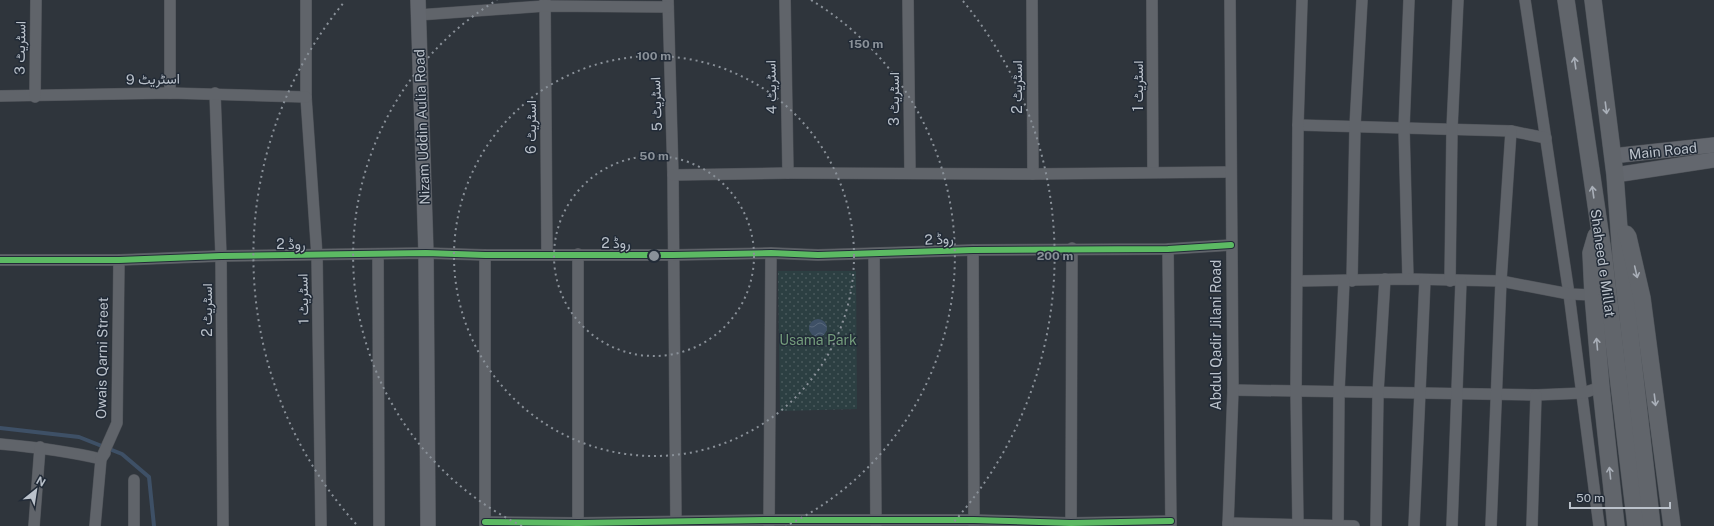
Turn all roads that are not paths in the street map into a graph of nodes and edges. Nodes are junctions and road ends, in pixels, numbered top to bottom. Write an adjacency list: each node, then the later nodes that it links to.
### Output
1 (36, 0): 22 (street, اسٹریٹ 3)
2 (170, 0): 19 (street)
3 (306, 0): 23 (street, اسٹریٹ 1)
4 (785, 0): 39 (street, اسٹریٹ 4)
5 (908, 0): 40 (street, اسٹریٹ 3)
6 (1032, 0): 41 (street, اسٹریٹ 2)
7 (1152, 0): 37 (street, اسٹریٹ 1)
8 (1230, 0): 38 (street, Abdul Qadir Jilani Road)
9 (1302, 0): 24 (street)
10 (1362, 0): 25 (street)
11 (1409, 0): 26 (street)
12 (1458, 0): 27 (street)
13 (1525, 0): 29 (street)
14 (1566, 0): 45 (main road, Shaheed e Millat, one-way to 14)
15 (1593, 0): 33 (main road, Shaheed e Millat, one-way to 33)
16 (545, 3): 17 (street); 18 (street); 53 (street, اسٹریٹ 6)
17 (668, 4): 42 (street, اسٹریٹ 5)
18 (418, 7): 50 (main road, Nizam Uddin Aulia Road)
19 (170, 93): 20 (street, اسٹریٹ 9); 22 (street, اسٹریٹ 9)
20 (215, 93): 23 (street, اسٹریٹ 9); 58 (street, اسٹریٹ 2)
21 (0, 96): 22 (street, اسٹریٹ 9)
22 (34, 97)
23 (306, 97): 59 (street, اسٹریٹ 1)
24 (1298, 125): 25 (street); 65 (street)
25 (1355, 126): 26 (street); 66 (street)
26 (1404, 128): 27 (street); 63 (street)
27 (1452, 129): 28 (street); 67 (street)
28 (1511, 131): 29 (street); 68 (street)
29 (1546, 138): 69 (street)
30 (1714, 145): 31 (main road, Main Road)
31 (1695, 148): 32 (main road, Main Road); 35 (main road)
32 (1652, 152): 33 (main road, Main Road); 36 (main road)
33 (1612, 156): 43 (main road, Shaheed e Millat)
34 (1714, 160): 35 (main road, Main Road)
35 (1696, 163): 36 (main road, Main Road)
36 (1654, 169): 43 (main road, Main Road)
37 (1153, 172): 38 (street); 41 (street)
38 (1230, 172): 46 (street, Abdul Qadir Jilani Road)
39 (788, 173): 40 (street); 42 (street)
40 (910, 173): 41 (street)
41 (1033, 174)
42 (673, 175): 57 (street, اسٹریٹ 5)
43 (1615, 175): 44 (main road, Shaheed e Millat)
44 (1617, 223): 112 (main road, Shaheed e Millat); 113 (main road, one-way to 113)
45 (1598, 230): 70 (main road); 111 (main road, Shaheed e Millat)
46 (1231, 245): 48 (street, روڈ 2); 72 (street, Abdul Qadir Jilani Road)
47 (1072, 248): 48 (street, روڈ 2); 49 (street, روڈ 2); 90 (street)
48 (1168, 248): 91 (street)
49 (973, 250): 55 (street, روڈ 2); 88 (street)
50 (426, 253): 52 (street, روڈ 2); 56 (street, روڈ 2); 101 (main road, Nizam Uddin Aulia Road)
51 (771, 253): 55 (street, روڈ 2); 57 (street, روڈ 2); 86 (street)
52 (378, 254): 59 (street, روڈ 2); 100 (street)
53 (547, 254): 54 (street, روڈ 2); 56 (street, روڈ 2)
54 (578, 254): 57 (street, روڈ 2); 92 (street)
55 (874, 254): 87 (street)
56 (485, 255): 89 (street)
57 (673, 255): 85 (street, اسٹریٹ 5)
58 (221, 256): 59 (street, روڈ 2); 61 (street, روڈ 2); 98 (street, اسٹریٹ 2)
59 (318, 256): 99 (street, اسٹریٹ 1)
60 (0, 260): 61 (street, روڈ 2)
61 (118, 260): 83 (street, Owais Qarni Street)
62 (1385, 279): 63 (street); 66 (street); 75 (street)
63 (1408, 279): 64 (street)
64 (1425, 280): 67 (street); 77 (street)
65 (1298, 281): 66 (street); 73 (street)
66 (1348, 281): 74 (street)
67 (1456, 281): 68 (street); 78 (street)
68 (1501, 281): 69 (street); 79 (street)
69 (1569, 294): 70 (street); 76 (street)
70 (1593, 295): 71 (main road, one-way to 70)
71 (1601, 387): 76 (street); 110 (main road, one-way to 71)
72 (1233, 390): 73 (street); 93 (street, Abdul Qadir Jilani Road)
73 (1296, 390): 74 (street); 94 (street)
74 (1339, 392): 75 (street); 102 (street)
75 (1378, 393): 77 (street); 104 (street)
76 (1583, 393): 80 (street); 109 (street)
77 (1419, 394): 78 (street); 105 (street)
78 (1456, 394): 79 (street); 106 (street)
79 (1496, 394): 80 (street); 107 (street)
80 (1536, 395): 108 (street)
81 (0, 444): 82 (street)
82 (40, 447): 83 (street); 95 (street)
83 (104, 455): 96 (street, Owais Qarni Street)
84 (134, 480): 97 (street)
85 (676, 523): 86 (street); 92 (street)
86 (769, 523): 87 (street)
87 (876, 523): 88 (street)
88 (974, 523): 90 (street)
89 (485, 524): 92 (street)
90 (1071, 524): 91 (street)
91 (1171, 524)
92 (578, 525)
93 (1228, 525): 94 (street)
94 (1298, 525): 102 (street)
95 (34, 526)
96 (95, 526)
97 (134, 526)
98 (223, 526)
99 (321, 526)
100 (379, 526)
101 (428, 526)
102 (1338, 526): 103 (street)
103 (1354, 526)
104 (1376, 526)
105 (1414, 526)
106 (1452, 526)
107 (1491, 526)
108 (1532, 526)
109 (1599, 526)
110 (1616, 526)
111 (1636, 526)
112 (1652, 526)
113 (1672, 526)

